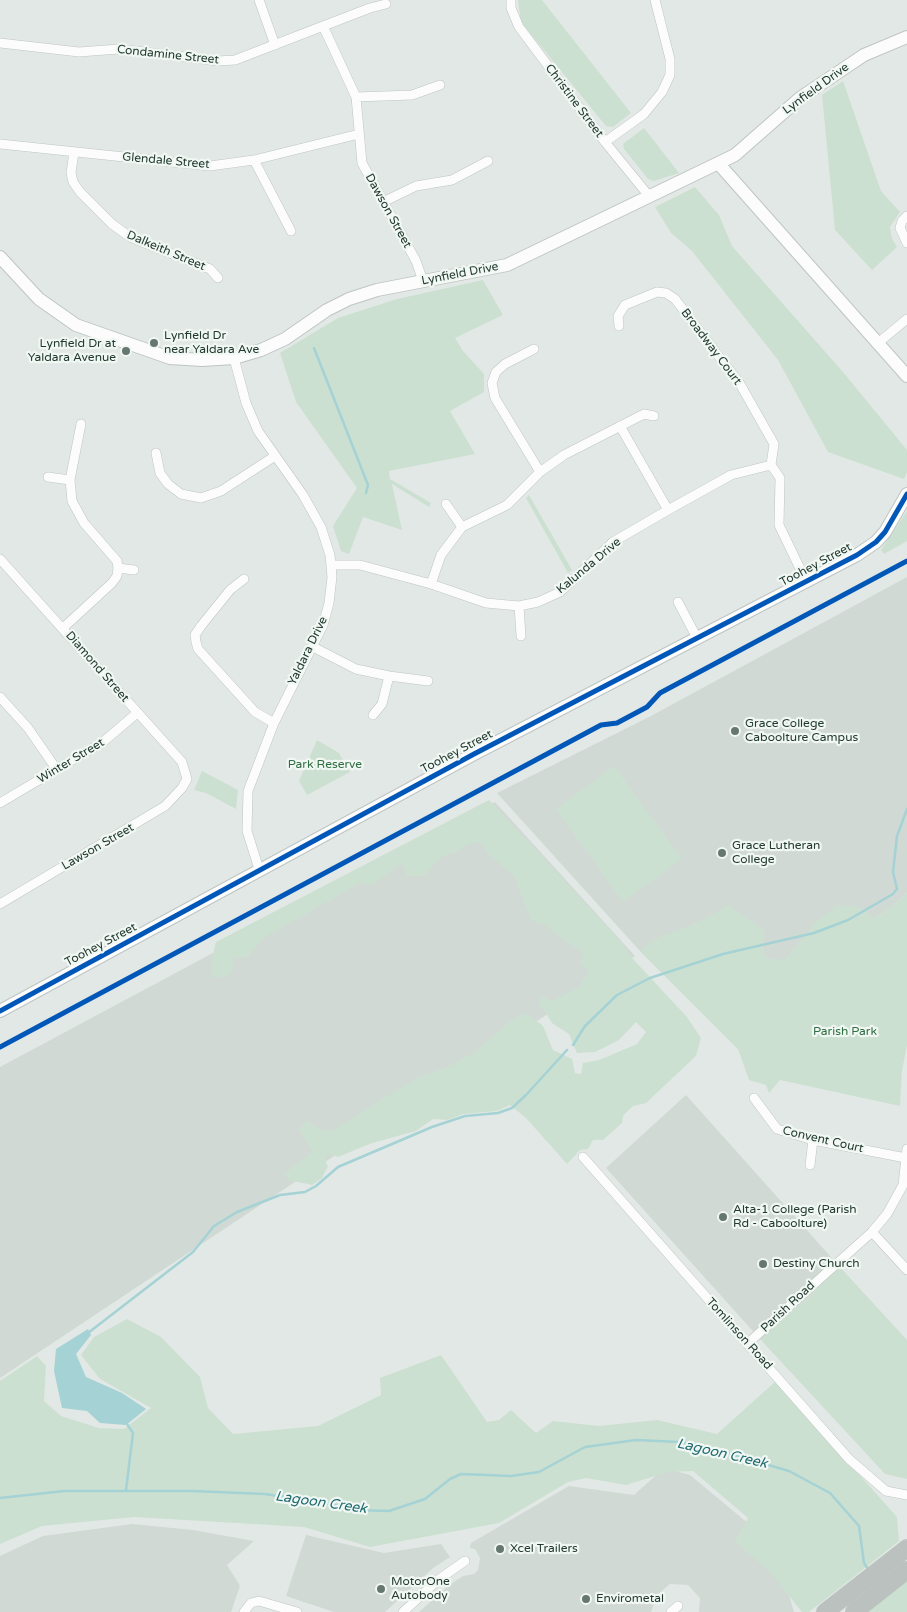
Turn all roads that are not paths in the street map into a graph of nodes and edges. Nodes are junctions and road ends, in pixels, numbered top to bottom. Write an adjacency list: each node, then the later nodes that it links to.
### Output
1 (259, 0): 8 (street)
2 (511, 0): 12 (street, Christine Street)
3 (655, 0): 12 (street)
4 (386, 4): 5 (street, Condamine Street)
5 (323, 26): 8 (street, Condamine Street); 10 (street, Dawson Street)
6 (907, 37): 17 (street, Lynfield Drive)
7 (0, 43): 8 (street, Condamine Street)
8 (275, 45)
9 (440, 85): 10 (street)
10 (356, 97): 11 (street, Dawson Street)
11 (359, 134): 15 (street, Glendale Street); 19 (street, Dawson Street)
12 (604, 142): 18 (street, Christine Street)
13 (0, 144): 14 (street, Glendale Street)
14 (74, 152): 15 (street, Glendale Street); 24 (street, Dalkeith Street)
15 (254, 160): 21 (street)
16 (488, 162): 19 (street)
17 (718, 164): 18 (street, Lynfield Drive); 28 (street)
18 (649, 196): 25 (street, Lynfield Drive)
19 (383, 202): 25 (street, Dawson Street)
20 (907, 216): 22 (street)
21 (291, 231)
22 (907, 243)
23 (0, 257): 30 (street, Lynfield Drive)
24 (218, 278)
25 (423, 281): 30 (street, Lynfield Drive)
26 (907, 319): 28 (street)
27 (619, 326): 37 (street, Broadway Court)
28 (878, 343): 31 (street)
29 (534, 348): 38 (street)
30 (234, 358): 36 (street, Yaldara Drive)
31 (907, 376)
32 (654, 416): 34 (street)
33 (82, 424): 40 (street)
34 (620, 426): 38 (street); 43 (street)
35 (156, 452): 36 (street)
36 (275, 456): 46 (street, Yaldara Drive)
37 (771, 465): 43 (street, Kalunda Drive); 50 (street)
38 (540, 472): 44 (street)
39 (48, 477): 40 (street)
40 (70, 480): 47 (street)
41 (907, 494): 50 (street, Toohey Street)
42 (446, 504): 44 (street)
43 (668, 510): 53 (street, Kalunda Drive)
44 (462, 527): 51 (street)
45 (0, 559): 54 (street, Diamond Street)
46 (331, 565): 51 (street, Kalunda Drive); 57 (street, Yaldara Drive)
47 (118, 568): 48 (street); 54 (street)
48 (134, 570)
49 (244, 579): 63 (street)
50 (806, 581): 56 (street, Toohey Street)
51 (431, 584): 53 (street, Kalunda Drive)
52 (678, 602): 56 (street)
53 (519, 606): 55 (street)
54 (63, 628): 61 (street, Diamond Street)
55 (521, 636)
56 (697, 638): 67 (street, Toohey Street)
57 (313, 647): 58 (street); 63 (street, Yaldara Drive)
58 (389, 676): 59 (street); 62 (street)
59 (428, 681)
60 (0, 697): 64 (street)
61 (137, 713): 64 (street, Winter Street); 65 (street, Diamond Street)
62 (373, 715)
63 (274, 723): 67 (street, Yaldara Drive)
64 (57, 770): 66 (street, Winter Street)
65 (187, 779): 68 (street, Lawson Street)
66 (0, 803)
67 (259, 869): 69 (street, Toohey Street)
68 (0, 904)
69 (0, 1011)
70 (754, 1098): 71 (street, Convent Court)
71 (813, 1140): 72 (street, Convent Court); 74 (street)
72 (906, 1154): 75 (street, Parish Road)
73 (583, 1157): 77 (street, Tomlinson Road)
74 (810, 1165)
75 (872, 1232): 76 (street); 77 (street, Parish Road)
76 (907, 1270)
77 (748, 1344): 78 (street, Tomlinson Road)
78 (907, 1494)
79 (465, 1561): 83 (street)
80 (902, 1563): 84 (highway); 85 (highway); 86 (highway)
81 (244, 1612): 82 (street)
82 (297, 1612)
83 (402, 1612)
84 (826, 1612)
85 (840, 1612)
86 (854, 1612)

